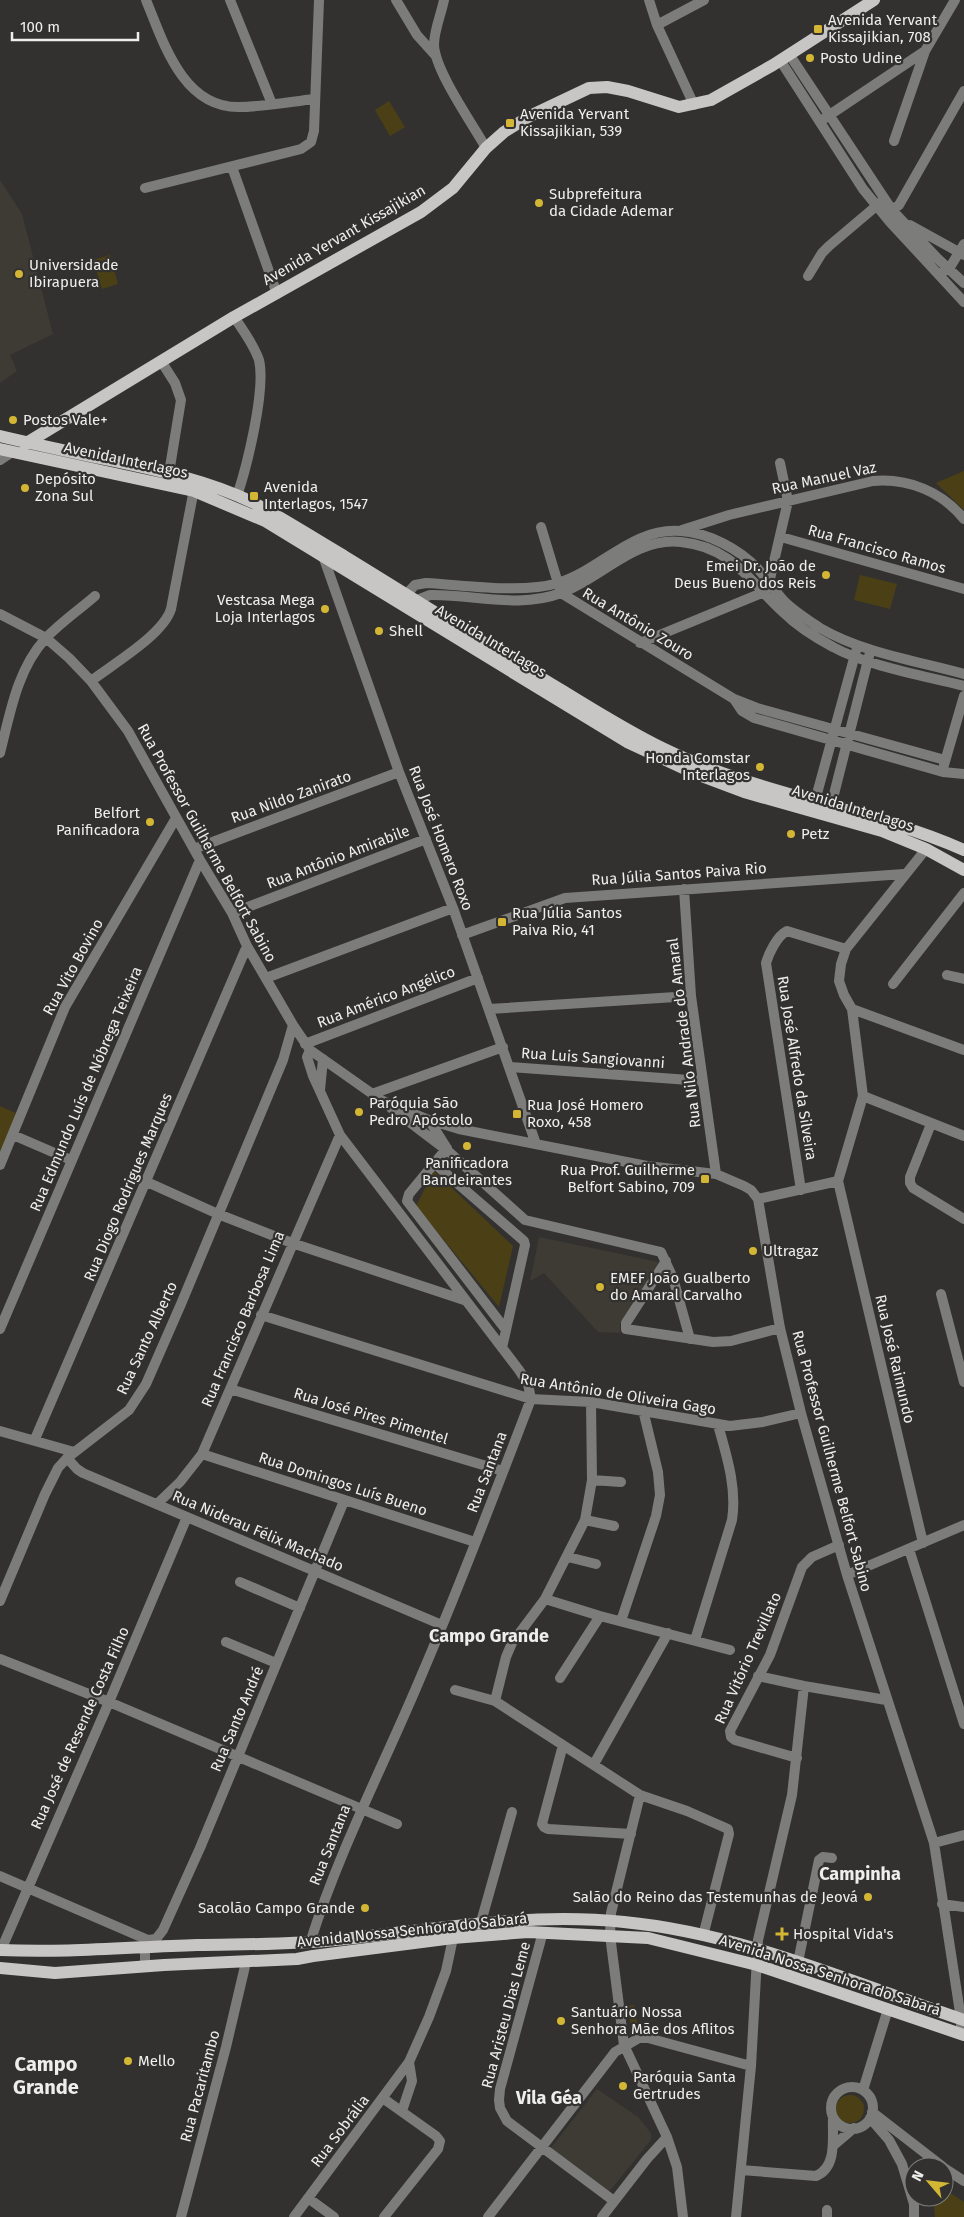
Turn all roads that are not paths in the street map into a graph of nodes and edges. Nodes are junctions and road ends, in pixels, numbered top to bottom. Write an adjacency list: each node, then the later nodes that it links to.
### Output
1 (146, 0): 16 (street)
2 (230, 0): 16 (street)
3 (319, 0): 15 (street)
4 (396, 0): 12 (street)
5 (444, 0): 12 (street)
6 (648, 0): 10 (street)
7 (704, 0): 10 (street)
8 (874, 0): 13 (main road, Avenida Yervant Kissajikian)
9 (955, 0): 11 (street)
10 (657, 25): 17 (street)
11 (924, 51): 18 (street); 20 (street)
12 (436, 55): 21 (street)
13 (785, 57): 17 (main road, Avenida Yervant Kissajikian); 18 (street); 19 (street)
14 (964, 91): 25 (street)
15 (314, 99): 16 (street); 22 (street)
16 (272, 104)
17 (694, 105): 21 (main road, Avenida Yervant Kissajikian)
18 (830, 115): 19 (street); 24 (street)
19 (820, 121): 24 (street)
20 (894, 141)
21 (486, 148): 32 (main road, Avenida Yervant Kissajikian)
22 (232, 167): 23 (street); 32 (street)
23 (145, 188)
24 (881, 202): 25 (street); 30 (street)
25 (888, 212): 26 (street); 29 (street)
26 (902, 220): 27 (street); 28 (street)
27 (962, 250): 28 (street)
28 (949, 269): 29 (street); 31 (street)
29 (939, 275): 33 (street)
30 (808, 276)
31 (964, 283)
32 (277, 294): 34 (main road, Avenida Yervant Kissajikian)
33 (964, 302)
34 (234, 317): 35 (main road, Avenida Yervant Kissajikian); 43 (street)
35 (161, 361): 37 (main road, Avenida Yervant Kissajikian); 41 (street)
36 (0, 436): 37 (main road, Avenida Interlagos)
37 (28, 442): 38 (main road, Avenida Yervant Kissajikian); 41 (main road, Avenida Interlagos)
38 (6, 450): 39 (street); 42 (main road, Avenida Interlagos)
39 (0, 460)
40 (780, 462): 44 (street)
41 (169, 473): 42 (main road, Avenida Interlagos)
42 (195, 486): 43 (main road, Avenida Interlagos); 50 (main road, Avenida Interlagos); 66 (street)
43 (237, 496): 49 (main road, Avenida Interlagos)
44 (788, 501): 45 (street, Rua Manuel Vaz); 47 (street, Rua Manuel Vaz); 48 (street)
45 (964, 520)
46 (541, 527): 52 (street)
47 (681, 531): 51 (street); 52 (street)
48 (781, 537): 51 (street); 53 (street, Rua Francisco Ramos)
49 (321, 542): 50 (street, Rua José Homero Roxo); 56 (main road, Avenida Interlagos)
50 (323, 556): 56 (main road, Avenida Interlagos); 75 (street, Rua José Homero Roxo)
51 (769, 583): 54 (street); 61 (street)
52 (560, 588): 54 (street); 56 (street); 57 (street); 60 (street, Rua Antônio Zouro)
53 (964, 589)
54 (764, 592): 60 (street); 63 (street)
55 (95, 596): 59 (street)
56 (403, 598): 57 (main road, Avenida Interlagos)
57 (414, 606): 78 (main road, Avenida Interlagos); 84 (main road, Avenida Interlagos)
58 (0, 614): 59 (street, Rua Professor Guilherme Belfort Sabino)
59 (46, 638): 66 (street, Rua Professor Guilherme Belfort Sabino); 73 (street)
60 (640, 643): 69 (street, Rua Antônio Zouro)
61 (858, 644): 62 (street); 63 (street)
62 (871, 648): 64 (street); 65 (street)
63 (854, 657): 64 (street); 70 (street)
64 (867, 661): 67 (street); 71 (street)
65 (964, 674)
66 (91, 681): 80 (street, Rua Professor Guilherme Belfort Sabino)
67 (964, 686)
68 (964, 696): 74 (street)
69 (734, 699): 70 (street, Rua Antônio Zouro); 72 (street, Rua Antônio Zouro)
70 (834, 729): 71 (street, Rua Antônio Zouro); 72 (street)
71 (847, 738): 72 (street, Rua Antônio Zouro); 74 (street, Rua Antônio Zouro); 76 (street, Rua Antônio Zouro); 79 (street)
72 (832, 740): 78 (street)
73 (0, 753)
74 (945, 760): 76 (street)
75 (399, 772): 81 (street, Rua José Homero Roxo); 85 (street, Rua Nildo Zanirato)
76 (943, 772): 77 (street, Rua Antônio Zouro)
77 (964, 774)
78 (815, 801): 79 (main road, Avenida Interlagos)
79 (831, 806): 82 (main road, Avenida Interlagos)
80 (176, 818): 85 (street, Rua Professor Guilherme Belfort Sabino); 119 (street, Rua Vito Bovino)
81 (426, 839): 92 (street, Rua José Homero Roxo); 93 (street, Rua Antônio Amirabile)
82 (947, 842): 83 (main road); 86 (main road, Avenida Interlagos)
83 (964, 843)
84 (926, 849): 88 (main road, Avenida Interlagos); 89 (street)
85 (194, 850): 87 (street, Rua Professor Guilherme Belfort Sabino)
86 (964, 850)
87 (200, 860): 93 (street, Rua Professor Guilherme Belfort Sabino); 124 (street, Rua Edmundo Luís de Nóbrega Teixeira)
88 (964, 870)
89 (904, 874): 90 (street, Rua Júlia Santos Paiva Rio); 96 (street)
90 (684, 888): 94 (street, Rua Júlia Santos Paiva Rio); 102 (street, Rua Nilo Andrade do Amaral)
91 (964, 894): 101 (street)
92 (452, 908): 94 (street, Rua José Homero Roxo); 98 (street)
93 (232, 913): 95 (street, Rua Professor Guilherme Belfort Sabino)
94 (462, 935): 99 (street, Rua José Homero Roxo)
95 (248, 946): 98 (street, Rua Professor Guilherme Belfort Sabino); 129 (street, Rua Diogo Rodrigues Marques)
96 (846, 949): 104 (street); 130 (street, Rua José Alfredo da Silveira)
97 (947, 975): 100 (street)
98 (266, 978): 105 (street, Rua Professor Guilherme Belfort Sabino)
99 (478, 978): 103 (street, Rua José Homero Roxo); 106 (street, Rua Américo Angélico)
100 (964, 979)
101 (893, 984)
102 (691, 996): 103 (street); 112 (street, Rua Nilo Andrade do Amaral)
103 (489, 1009): 107 (street, Rua José Homero Roxo)
104 (852, 1009): 108 (street); 115 (street)
105 (293, 1025): 106 (street, Rua Professor Guilherme Belfort Sabino); 110 (street, Rua Santo Alberto)
106 (305, 1044): 109 (street); 110 (street, Rua Santo Alberto); 113 (street)
107 (503, 1047): 111 (street, Rua José Homero Roxo); 114 (street)
108 (964, 1050)
109 (323, 1059): 113 (street); 114 (street)
110 (283, 1060): 132 (street, Rua Santo Alberto)
111 (510, 1067): 112 (street, Rua Luis Sangiovanni); 122 (street, Rua José Homero Roxo)
112 (703, 1081): 127 (street, Rua Nilo Andrade do Amaral)
113 (320, 1090): 120 (street)
114 (372, 1094): 116 (street)
115 (863, 1096): 118 (street); 128 (street)
116 (380, 1100): 117 (street); 123 (street)
117 (429, 1120): 122 (street); 123 (street)
118 (931, 1124): 121 (street); 133 (street)
119 (12, 1135): 124 (street); 125 (street, Rua Vito Bovino)
120 (340, 1135): 134 (street, Rua Francisco Barbosa Lima); 137 (street)
121 (964, 1136)
122 (536, 1144): 127 (street)
123 (447, 1150): 126 (street); 135 (street)
124 (71, 1160): 140 (street, Rua Edmundo Luís de Nóbrega Teixeira)
125 (0, 1164)
126 (435, 1164): 141 (street); 141 (street)
127 (716, 1174): 131 (street)
128 (838, 1181): 130 (street); 165 (street, Rua José Raimundo)
129 (146, 1182): 132 (street); 152 (street, Rua Diogo Rodrigues Marques)
130 (801, 1190): 131 (street)
131 (758, 1199): 139 (street, Rua Professor Guilherme Belfort Sabino)
132 (218, 1214): 134 (street); 154 (street, Rua Santo Alberto)
133 (964, 1220)
134 (292, 1243): 137 (street); 138 (street, Rua Francisco Barbosa Lima)
135 (666, 1261): 142 (street); 142 (street)
136 (941, 1294): 144 (street)
137 (465, 1300): 143 (street)
138 (261, 1315): 145 (street, Rua Francisco Barbosa Lima); 146 (street, Rua Antônio de Oliveira Gago)
139 (780, 1328): 142 (street); 149 (street, Rua Professor Guilherme Belfort Sabino)
140 (0, 1329)
141 (506, 1330): 143 (street)
142 (690, 1339)
143 (502, 1348): 146 (street)
144 (964, 1382)
145 (230, 1389): 153 (street, Rua Francisco Barbosa Lima); 155 (street, Rua José Pires Pimentel)
146 (532, 1399): 147 (street, Rua Antônio de Oliveira Gago); 155 (street, Rua Santana)
147 (591, 1402): 148 (street, Rua Antônio de Oliveira Gago); 156 (street)
148 (643, 1410): 150 (street, Rua Antônio de Oliveira Gago); 177 (street)
149 (801, 1414): 150 (street, Rua Antônio de Oliveira Gago); 166 (street, Rua Professor Guilherme Belfort Sabino)
150 (718, 1425): 180 (street)
151 (0, 1431): 152 (street)
152 (35, 1439): 154 (street)
153 (202, 1454): 158 (street, Rua Domingos Luís Bueno); 159 (street, Rua Francisco Barbosa Lima)
154 (70, 1455): 159 (street, Rua Niderau Félix Machado); 174 (street, Rua Santo Alberto)
155 (504, 1471): 164 (street, Rua Santana)
156 (592, 1480): 157 (street); 161 (street)
157 (621, 1482)
158 (344, 1500): 164 (street, Rua Domingos Luís Bueno); 170 (street, Rua Santo André)
159 (157, 1504): 160 (street, Rua Niderau Félix Machado)
160 (187, 1517): 170 (street, Rua Niderau Félix Machado); 191 (street, Rua José de Resende Costa Filho)
161 (585, 1520): 163 (street); 168 (street)
162 (964, 1525): 165 (street)
163 (614, 1526)
164 (475, 1542): 178 (street, Rua Santana)
165 (923, 1543): 167 (street)
166 (839, 1545): 171 (street, Rua Professor Guilherme Belfort Sabino); 185 (street, Rua Vitório Trevillato)
167 (909, 1549): 171 (street); 192 (street)
168 (568, 1557): 169 (street); 173 (street)
169 (596, 1564)
170 (315, 1572): 175 (street, Rua Santo André); 178 (street, Rua Niderau Félix Machado)
171 (847, 1575): 189 (street, Rua Professor Guilherme Belfort Sabino)
172 (240, 1582): 175 (street)
173 (545, 1599): 176 (street); 190 (street)
174 (0, 1601)
175 (300, 1608): 184 (street, Rua Santo André)
176 (600, 1616): 177 (street); 186 (street)
177 (621, 1621): 179 (street)
178 (442, 1625): 198 (street, Rua Santana)
179 (668, 1633): 180 (street); 196 (street)
180 (695, 1640): 182 (street)
181 (226, 1642): 184 (street)
182 (730, 1650)
183 (0, 1659): 191 (street)
184 (276, 1663): 194 (street, Rua Santo André)
185 (758, 1676): 187 (street); 195 (street, Rua Vitório Trevillato)
186 (560, 1678)
187 (804, 1686): 189 (street); 195 (street)
188 (455, 1690): 190 (street)
189 (886, 1700): 203 (street, Rua Professor Guilherme Belfort Sabino)
190 (495, 1701): 193 (street)
191 (109, 1702): 194 (street); 206 (street, Rua José de Resende Costa Filho)
192 (964, 1724)
193 (563, 1745): 196 (street); 201 (street)
194 (236, 1757): 198 (street); 216 (street, Rua Santo André)
195 (797, 1758): 217 (street)
196 (594, 1764): 197 (street)
197 (640, 1795): 201 (street); 213 (street)
198 (361, 1808): 200 (street); 215 (street, Rua Santana)
199 (512, 1812): 210 (street)
200 (397, 1824)
201 (631, 1834): 209 (street)
202 (964, 1835): 203 (street)
203 (934, 1843): 207 (street, Rua Professor Guilherme Belfort Sabino)
204 (832, 1858): 221 (street)
205 (0, 1876): 206 (street)
206 (28, 1888): 216 (street); 218 (street, Rua José de Resende Costa Filho)
207 (942, 1904): 208 (street); 226 (street, Rua Professor Guilherme Belfort Sabino)
208 (964, 1907)
209 (609, 1920): 210 (main road, Avenida Nossa Senhora do Sabará); 212 (street); 213 (main road, Avenida Nossa Senhora do Sabará)
210 (482, 1922): 215 (main road, Avenida Nossa Senhora do Sabará)
211 (543, 1932): 212 (main road, Avenida Nossa Senhora do Sabará); 214 (main road, Avenida Nossa Senhora do Sabará); 239 (street, Rua Aristeu Dias Leme)
212 (610, 1935): 222 (main road, Avenida Nossa Senhora do Sabará); 228 (street)
213 (703, 1936): 217 (main road, Avenida Nossa Senhora do Sabará)
214 (453, 1938): 219 (main road, Avenida Nossa Senhora do Sabará); 229 (street, Rua Sobrália)
215 (310, 1943): 216 (main road, Avenida Nossa Senhora do Sabará); 219 (main road)
216 (147, 1944): 218 (main road, Avenida Nossa Senhora do Sabará); 223 (street)
217 (757, 1949): 221 (main road, Avenida Nossa Senhora do Sabará); 222 (street)
218 (0, 1950)
219 (297, 1959): 220 (main road, Avenida Nossa Senhora do Sabará)
220 (246, 1962): 223 (main road, Avenida Nossa Senhora do Sabará); 244 (street, Rua Pacaritambo)
221 (798, 1962): 226 (main road, Avenida Nossa Senhora do Sabará)
222 (757, 1965): 225 (main road, Avenida Nossa Senhora do Sabará); 230 (street)
223 (145, 1967): 224 (main road, Avenida Nossa Senhora do Sabará)
224 (0, 1968)
225 (888, 2008): 227 (main road, Avenida Nossa Senhora do Sabará); 231 (street)
226 (962, 2019): 227 (street, Rua Professor Guilherme Belfort Sabino)
227 (963, 2034)
228 (624, 2045): 230 (street); 237 (street); 239 (street)
229 (410, 2062): 232 (street, Rua Sobrália); 233 (street, Rua Sobrália)
230 (751, 2066): 241 (street)
231 (863, 2090): 234 (street); 235 (street)
232 (384, 2099): 233 (street); 242 (street, Rua Sobrália)
233 (402, 2111): 247 (street)
234 (871, 2115): 236 (street); 240 (street); 252 (street)
235 (833, 2117): 236 (street); 238 (street)
236 (854, 2128): 238 (street)
237 (667, 2137): 243 (street); 250 (street)
238 (834, 2145): 241 (street)
239 (541, 2147): 243 (street, Rua Aristeu Dias Leme); 248 (street)
240 (930, 2157)
241 (741, 2170): 251 (street)
242 (308, 2198): 245 (street, Rua Sobrália); 246 (street)
243 (614, 2201): 249 (street)
244 (181, 2217)
245 (294, 2217)
246 (334, 2217)
247 (384, 2217)
248 (488, 2217)
249 (602, 2217)
250 (684, 2217)
251 (736, 2217)
252 (914, 2217)

